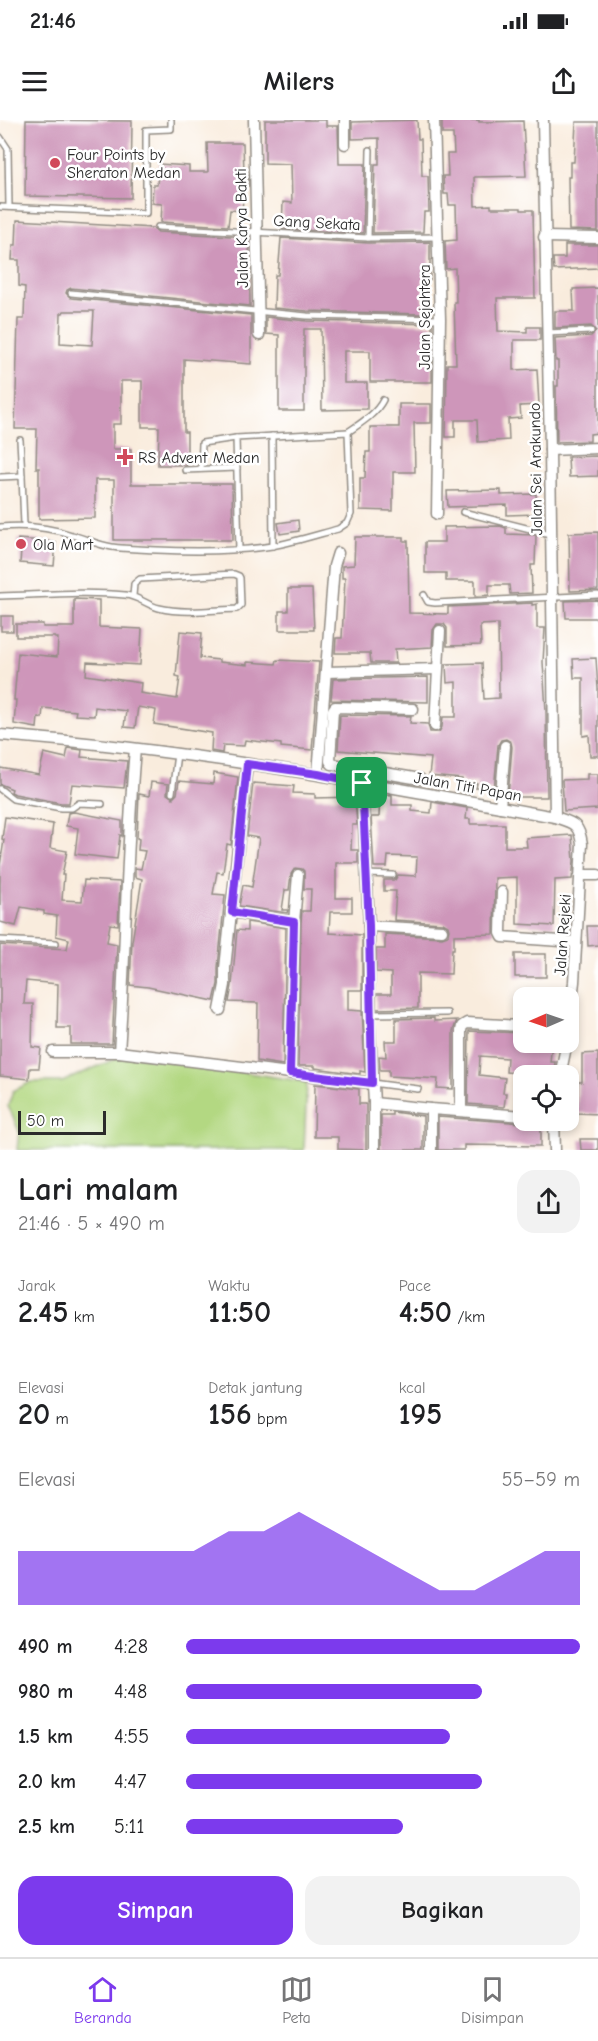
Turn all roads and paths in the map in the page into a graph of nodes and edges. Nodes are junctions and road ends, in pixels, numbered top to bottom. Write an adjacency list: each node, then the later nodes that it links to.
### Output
1 (171, 120): 10 (lane)
2 (254, 120): 12 (street, Jalan Karya Bakti)
3 (345, 120): 7 (street)
4 (434, 120): 13 (street, Jalan Sejahtera)
5 (543, 120): 14 (street, Jalan Sei Arakundo)
6 (0, 137): 10 (lane)
7 (345, 144)
8 (370, 150): 15 (lane)
9 (0, 207): 10 (lane)
10 (9, 207)
11 (158, 227): 12 (lane, Gang Sekata)
12 (256, 233): 15 (lane, Gang Sekata); 18 (street, Jalan Karya Bakti)
13 (439, 237): 15 (lane, Gang Sekata); 19 (street, Jalan Sejahtera)
14 (544, 237): 16 (street); 21 (street, Jalan Sei Arakundo)
15 (368, 238)
16 (598, 238)
17 (71, 293): 18 (lane)
18 (258, 311): 19 (lane); 22 (street, Jalan Karya Bakti)
19 (440, 319): 36 (street, Jalan Sejahtera)
20 (591, 331): 21 (lane)
21 (547, 333): 29 (street, Jalan Sei Arakundo)
22 (259, 335)
23 (383, 400): 24 (lane)
24 (348, 432): 25 (lane); 40 (lane)
25 (272, 436): 26 (lane); 40 (lane)
26 (236, 438): 30 (lane); 31 (lane)
27 (20, 440): 33 (lane)
28 (598, 448): 29 (street)
29 (550, 450): 39 (street, Jalan Sei Arakundo)
30 (237, 468): 31 (lane); 41 (lane)
31 (201, 469): 32 (lane)
32 (185, 470)
33 (22, 476): 34 (lane); 37 (lane)
34 (0, 477)
35 (463, 512): 39 (lane)
36 (437, 514)
37 (24, 525): 38 (lane); 41 (lane)
38 (0, 527)
39 (550, 534): 47 (street, Jalan Sei Arakundo)
40 (273, 546): 41 (lane)
41 (239, 550)
42 (338, 553): 50 (street)
43 (424, 595): 47 (lane)
44 (598, 595): 47 (lane)
45 (0, 596): 46 (lane)
46 (133, 596): 46 (lane)
47 (551, 596): 66 (street, Jalan Sei Arakundo)
48 (440, 631): 49 (street)
49 (437, 669): 50 (street); 52 (street)
50 (326, 672): 59 (street)
51 (413, 709): 58 (street)
52 (435, 726)
53 (0, 735): 55 (street, Jalan Titi Papan)
54 (505, 746): 65 (street)
55 (135, 749): 56 (street, Jalan Titi Papan); 86 (street)
56 (177, 754): 57 (street, Jalan Titi Papan); 63 (lane)
57 (247, 764): 59 (street, Jalan Titi Papan); 73 (street)
58 (369, 771): 60 (street); 61 (street)
59 (318, 774): 61 (street, Jalan Titi Papan)
60 (420, 779)
61 (365, 784): 65 (street, Jalan Titi Papan); 67 (street)
62 (0, 789): 64 (lane)
63 (172, 794)
64 (102, 804)
65 (500, 807): 66 (street, Jalan Titi Papan)
66 (555, 817): 70 (street, Jalan Titi Papan)
67 (366, 874): 69 (lane); 75 (street)
68 (298, 875): 74 (street)
69 (393, 875)
70 (581, 875): 71 (street); 78 (street, Jalan Rejeki)
71 (598, 875)
72 (502, 892): 78 (street)
73 (232, 912): 74 (street); 81 (street)
74 (294, 922): 87 (street)
75 (369, 926): 76 (street); 83 (street)
76 (442, 930)
77 (0, 940): 79 (lane)
78 (575, 942): 80 (street, Jalan Rejeki)
79 (56, 943)
80 (572, 987)
81 (220, 1010)
82 (447, 1013): 83 (lane)
83 (369, 1014): 88 (street)
84 (513, 1026): 92 (street)
85 (53, 1052): 86 (street)
86 (118, 1052): 87 (street)
87 (290, 1073): 88 (street)
88 (372, 1083): 89 (lane); 90 (street)
89 (418, 1089)
90 (374, 1102): 91 (street); 95 (street)
91 (431, 1109): 92 (street); 96 (street)
92 (461, 1110): 93 (street)
93 (513, 1115)
94 (554, 1131): 97 (street)
95 (374, 1150)
96 (431, 1150)
97 (555, 1150)

